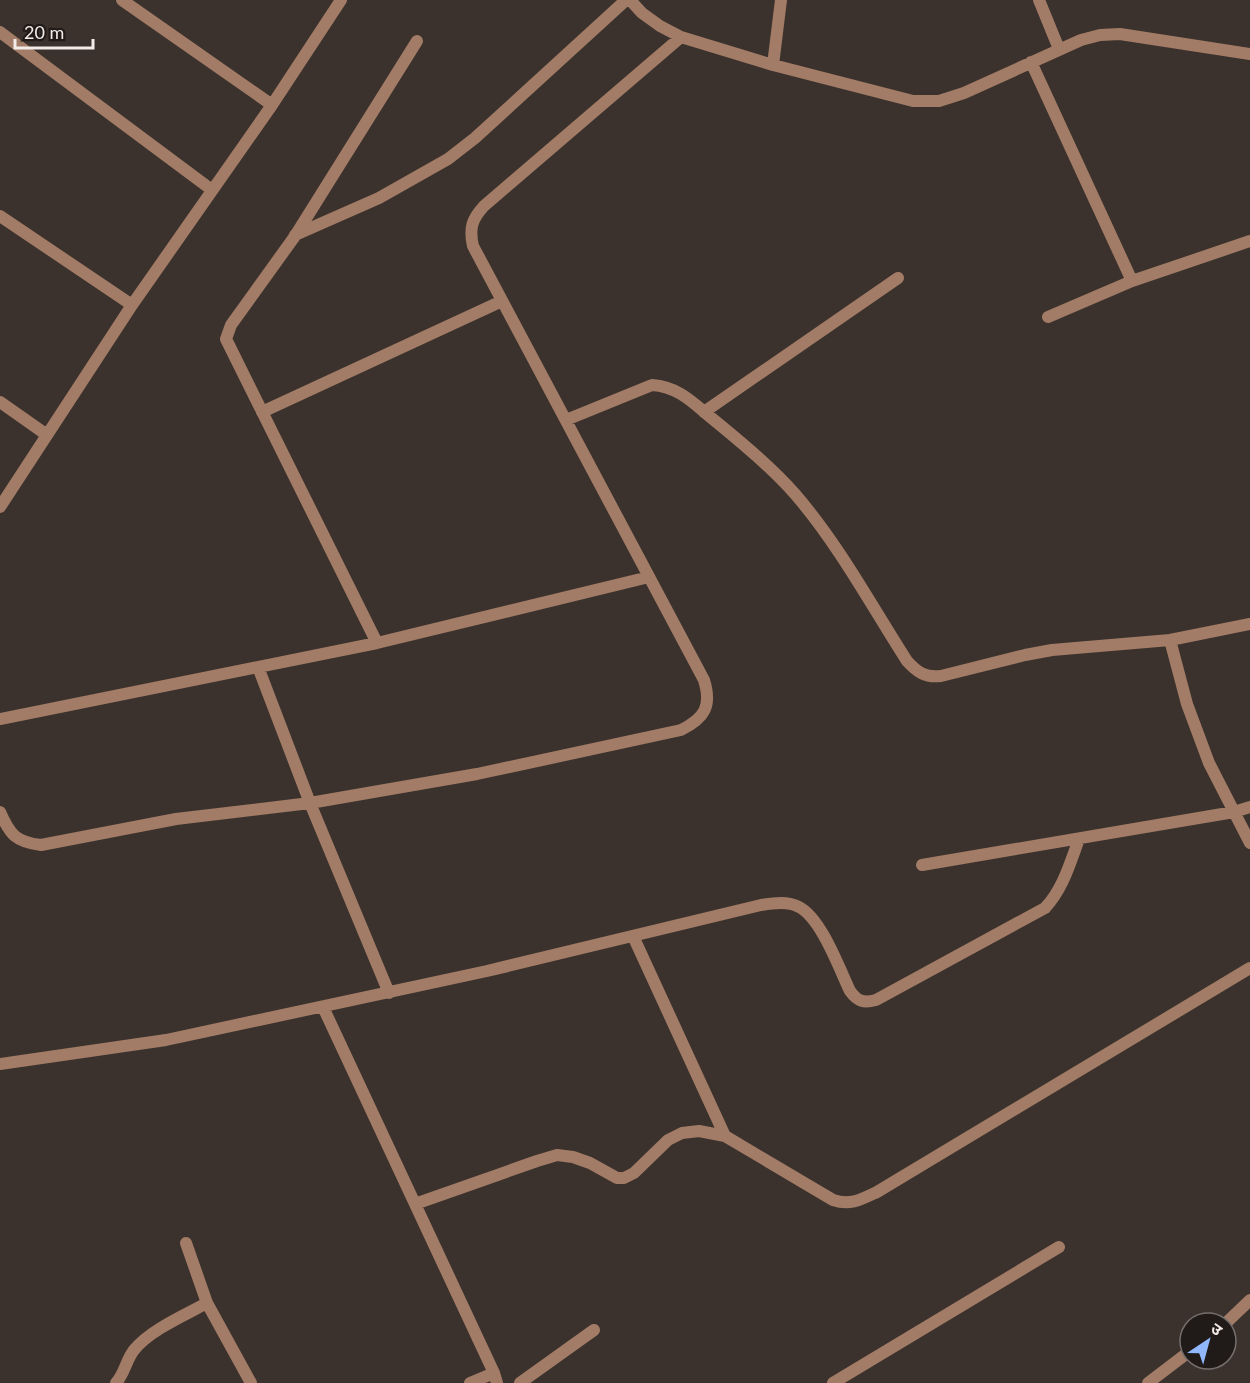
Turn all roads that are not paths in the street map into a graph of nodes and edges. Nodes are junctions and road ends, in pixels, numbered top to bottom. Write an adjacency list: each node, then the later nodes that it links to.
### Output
1 (122, 0): 13 (street)
2 (341, 0): 13 (street)
3 (628, 0): 7 (street); 16 (street)
4 (781, 0): 12 (street)
5 (1039, 0): 9 (street)
6 (0, 32): 14 (street)
7 (681, 37): 12 (street); 20 (street)
8 (417, 41): 16 (street)
9 (1059, 49): 10 (street); 11 (street)
10 (1250, 54)
11 (1031, 62): 12 (street); 19 (street)
12 (773, 65)
13 (272, 105): 14 (street)
14 (212, 190): 21 (street)
15 (0, 216): 21 (street)
16 (295, 236): 24 (street)
17 (1250, 241): 19 (street)
18 (898, 278): 25 (street)
19 (1132, 281): 22 (street)
20 (502, 301): 24 (street); 26 (street)
21 (132, 304): 27 (street)
22 (1048, 316)
23 (0, 402): 27 (street)
24 (262, 412): 32 (street)
25 (704, 412): 26 (street); 31 (street)
26 (566, 420): 29 (street)
27 (47, 435): 28 (street)
28 (0, 507)
29 (649, 577): 32 (street); 35 (street)
30 (1250, 624): 31 (street)
31 (1170, 640): 38 (street)
32 (377, 643): 33 (street)
33 (258, 667): 34 (street); 35 (street)
34 (0, 719)
35 (310, 803): 37 (street); 44 (street)
36 (1250, 807): 38 (street)
37 (0, 812)
38 (1234, 812): 39 (street); 40 (street)
39 (1079, 839): 41 (street); 42 (street)
40 (1250, 843)
41 (922, 865)
42 (633, 936): 44 (street); 47 (street)
43 (1250, 968): 47 (street)
44 (389, 993): 45 (street)
45 (324, 1006): 46 (street); 48 (street)
46 (0, 1064)
47 (725, 1136): 48 (street)
48 (415, 1204): 56 (street)
49 (186, 1242): 52 (street)
50 (1059, 1247): 61 (street)
51 (1250, 1300): 53 (street)
52 (207, 1303): 57 (street); 58 (street)
53 (1238, 1312)
54 (594, 1330): 60 (street)
55 (1178, 1360): 62 (street)
56 (496, 1378): 59 (street)
57 (116, 1383)
58 (251, 1383)
59 (470, 1383)
60 (520, 1383)
61 (833, 1383)
62 (1148, 1383)

